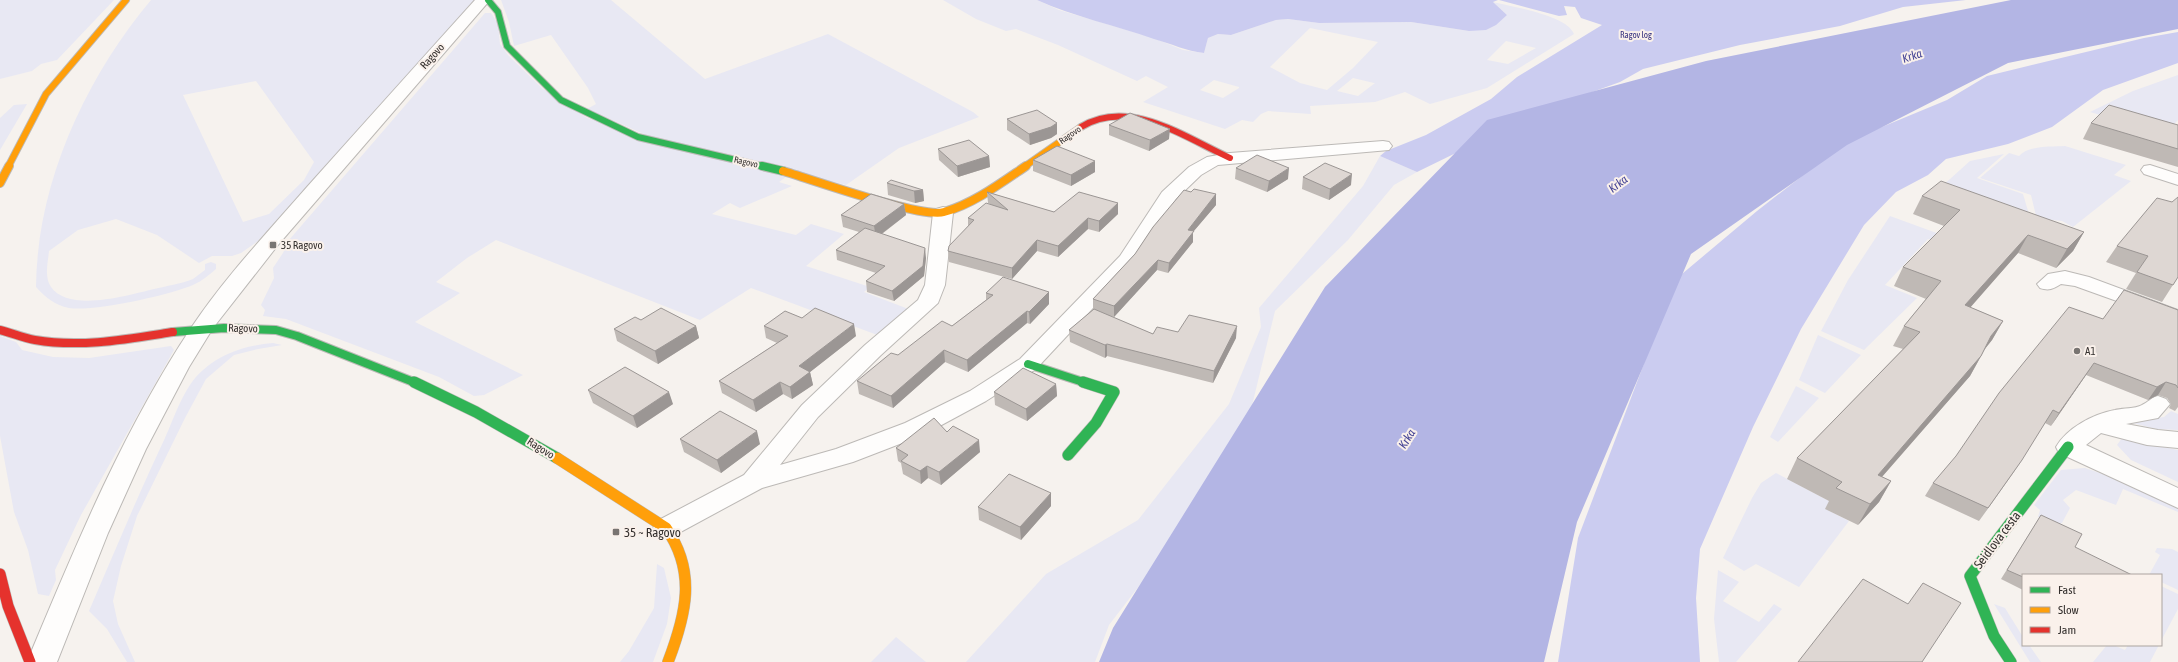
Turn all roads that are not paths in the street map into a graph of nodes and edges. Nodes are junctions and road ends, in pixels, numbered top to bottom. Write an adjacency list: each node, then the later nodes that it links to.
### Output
1 (126, 0): 8 (street)
2 (483, 0): 12 (street, Ragovo)
3 (488, 0): 9 (street, Ragovo)
4 (1383, 146): 5 (street, Ragovo)
5 (1230, 158): 9 (street, Ragovo); 14 (street, Ragovo)
6 (2150, 170): 7 (street)
7 (2178, 180)
8 (0, 183)
9 (943, 212): 20 (street, Ragovo)
10 (2047, 284): 11 (street)
11 (2178, 317)
12 (202, 328): 13 (street); 22 (street, Ragovo); 26 (street)
13 (0, 330)
14 (1028, 364): 19 (street); 20 (street, Ragovo)
15 (2158, 404): 16 (street, Seidlova cesta)
16 (2098, 423): 17 (street); 18 (street, Seidlova cesta)
17 (2178, 440)
18 (2068, 447): 21 (street); 28 (street, Seidlova cesta)
19 (1068, 455)
20 (753, 481): 22 (street, Ragovo)
21 (2178, 499)
22 (666, 528): 27 (street, Ragovo)
23 (0, 574): 24 (street)
24 (5, 618): 25 (street)
25 (30, 662)
26 (42, 662)
27 (668, 662)
28 (2012, 662)

